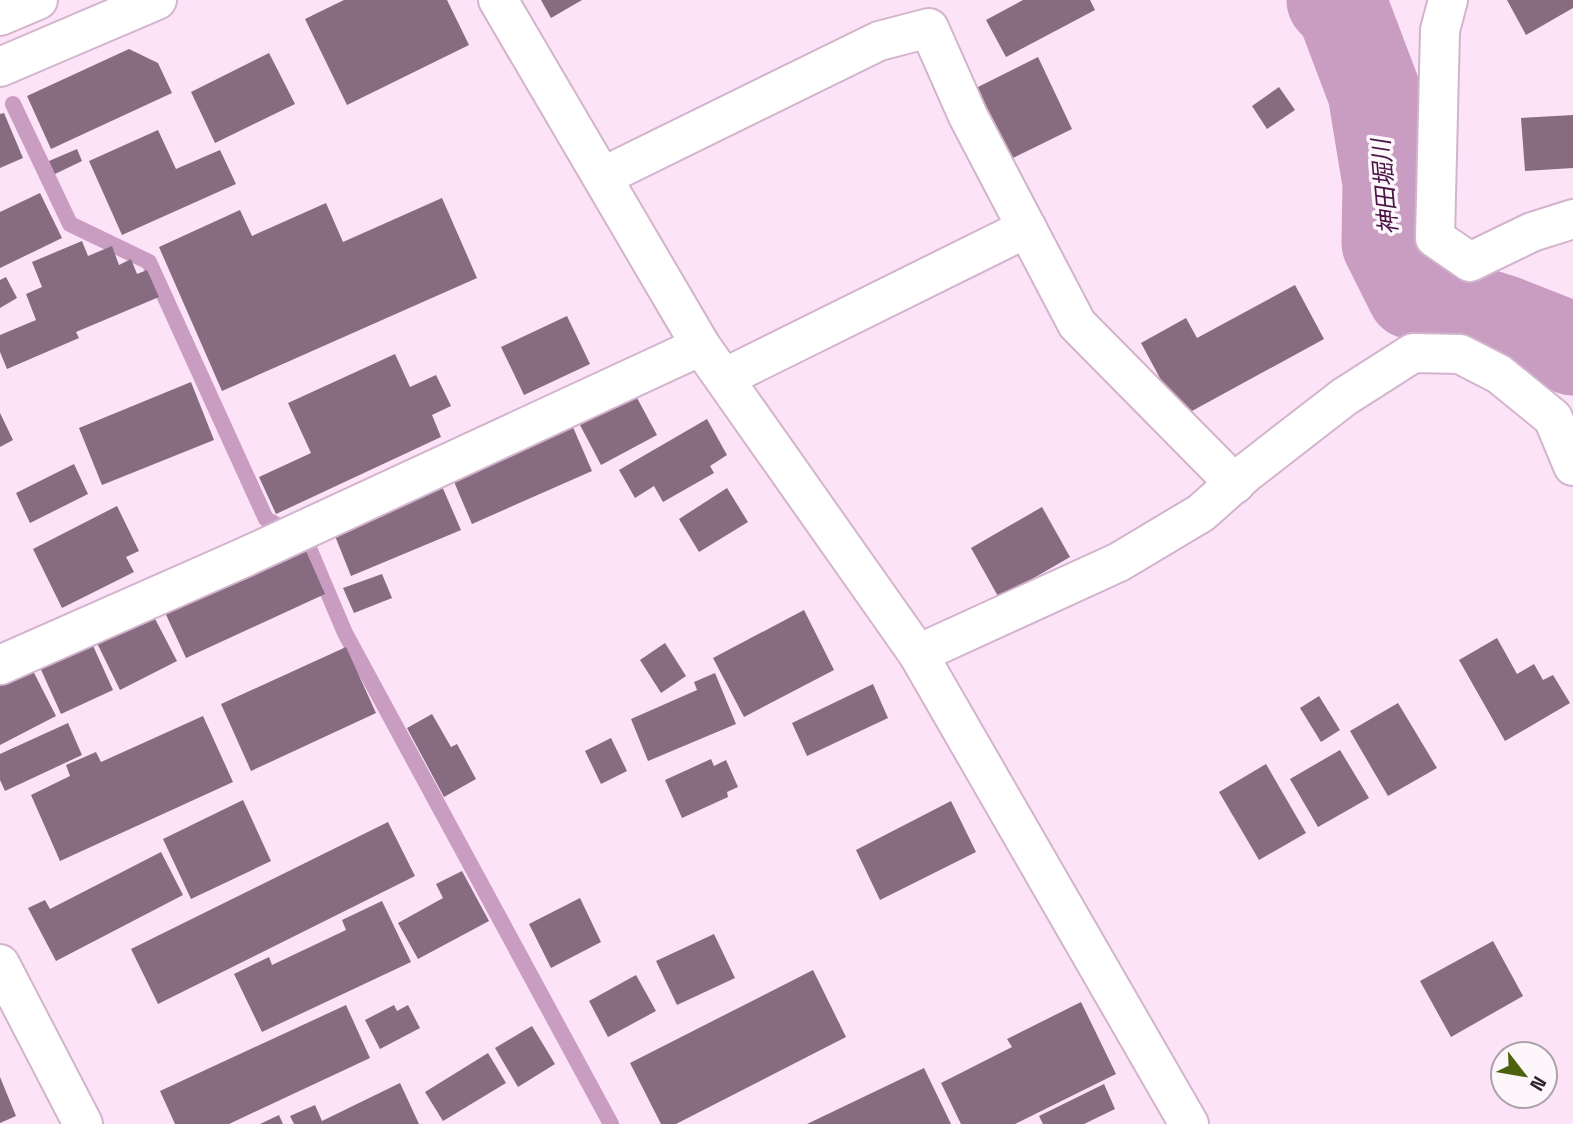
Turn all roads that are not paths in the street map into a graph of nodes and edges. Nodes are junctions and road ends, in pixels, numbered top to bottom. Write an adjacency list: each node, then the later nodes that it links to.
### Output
1 (38, 0): 5 (main road)
2 (157, 0): 6 (main road)
3 (498, 0): 7 (main road)
4 (1448, 0): 8 (main road)
5 (0, 16)
6 (0, 68)
7 (604, 176): 9 (main road); 10 (main road)
8 (1573, 219)
9 (1027, 228): 11 (main road); 13 (main road)
10 (701, 346): 11 (main road); 15 (main road)
11 (724, 377): 14 (main road)
12 (1573, 466): 13 (main road)
13 (1235, 484): 14 (main road)
14 (918, 654): 18 (main road)
15 (0, 665)
16 (0, 964): 17 (main road)
17 (83, 1124)
18 (1189, 1124)

